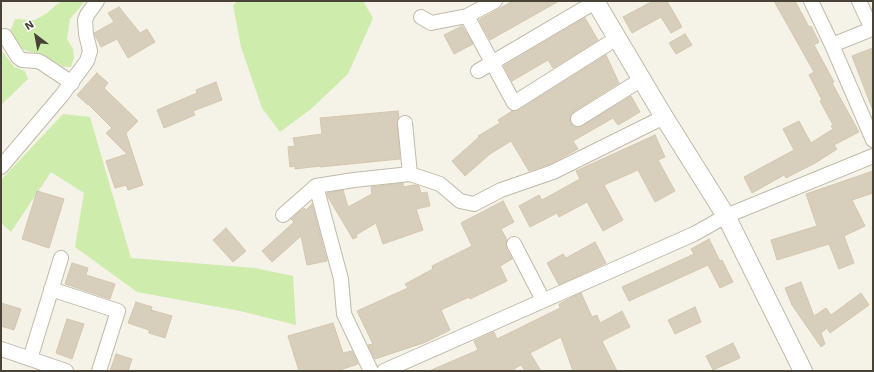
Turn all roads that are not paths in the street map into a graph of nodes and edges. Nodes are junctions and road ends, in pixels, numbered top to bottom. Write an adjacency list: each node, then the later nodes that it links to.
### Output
1 (97, 1): 14 (street)
2 (495, 1): 6 (street)
3 (595, 1): 9 (street); 11 (street)
4 (811, 1): 10 (street)
5 (859, 1): 10 (street)
6 (467, 16): 7 (street); 11 (street)
7 (420, 17)
8 (4, 36): 14 (street)
9 (617, 38): 11 (street); 13 (street)
10 (832, 45): 18 (street)
11 (492, 62): 12 (street)
12 (478, 71)
13 (642, 80): 15 (street); 16 (street)
14 (72, 83): 20 (street)
15 (664, 117): 21 (street); 24 (street)
16 (578, 119)
17 (405, 123): 21 (street)
18 (873, 140)
19 (873, 156): 24 (street)
20 (1, 167)
21 (410, 174): 22 (street)
22 (316, 186): 23 (street); 33 (street)
23 (283, 215)
24 (726, 216): 28 (street); 35 (street)
25 (514, 244): 28 (street)
26 (61, 258): 27 (street)
27 (51, 289): 30 (street); 32 (street)
28 (543, 300): 34 (street)
29 (1, 350): 30 (street)
30 (30, 359): 31 (street)
31 (66, 371)
32 (99, 371)
33 (371, 371)
34 (384, 371)
35 (803, 371)

